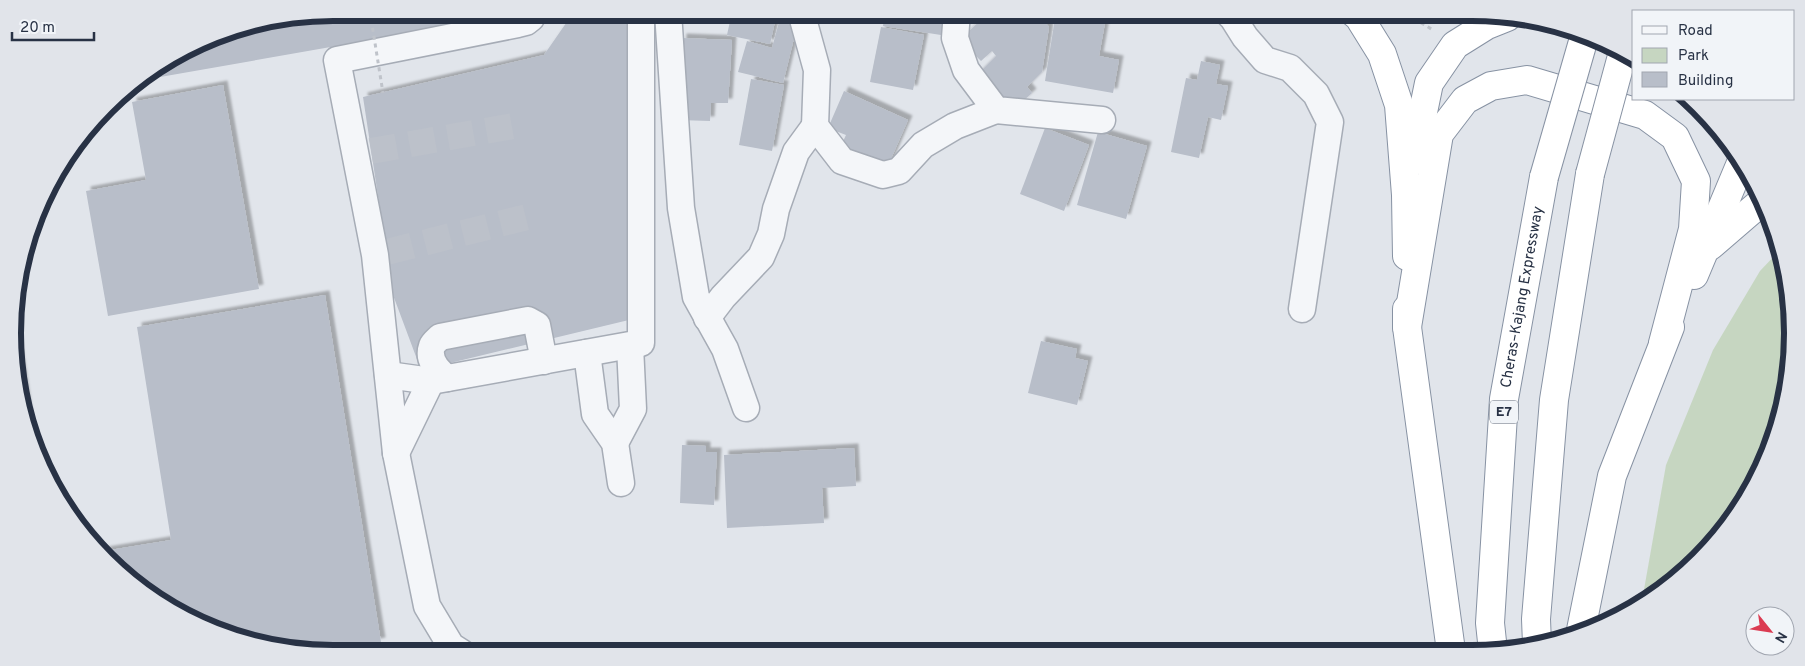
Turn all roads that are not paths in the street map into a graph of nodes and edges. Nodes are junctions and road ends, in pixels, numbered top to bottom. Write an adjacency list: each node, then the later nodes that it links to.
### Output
1 (527, 21): 25 (street)
2 (641, 21): 22 (street)
3 (669, 21): 19 (street)
4 (804, 21): 13 (street)
5 (956, 21): 11 (street)
6 (1235, 21): 18 (street)
7 (1361, 21): 15 (highway)
8 (1494, 22): 15 (highway)
9 (1583, 42): 33 (highway, Cheras–Kajang Expressway / E7, bridge)
10 (1621, 59): 32 (highway, bridge)
11 (996, 110): 12 (street); 13 (street)
12 (1102, 120)
13 (815, 126): 19 (street)
14 (1738, 171): 17 (highway)
15 (1406, 195): 20 (highway)
16 (1757, 206): 17 (highway)
17 (1707, 248): 21 (highway)
18 (1302, 309)
19 (707, 318): 27 (street)
20 (1408, 327): 21 (highway); 35 (highway)
21 (1662, 343): 31 (highway)
22 (630, 346): 23 (street); 28 (street)
23 (587, 353): 24 (street); 28 (street)
24 (544, 361): 26 (street); 26 (street)
25 (388, 375): 26 (street); 29 (street)
26 (439, 380): 29 (street)
27 (746, 408)
28 (615, 443): 30 (street)
29 (396, 453): 34 (street)
30 (621, 483)
31 (1583, 624)
32 (1537, 638)
33 (1492, 644)
34 (450, 645)
35 (1450, 645)

